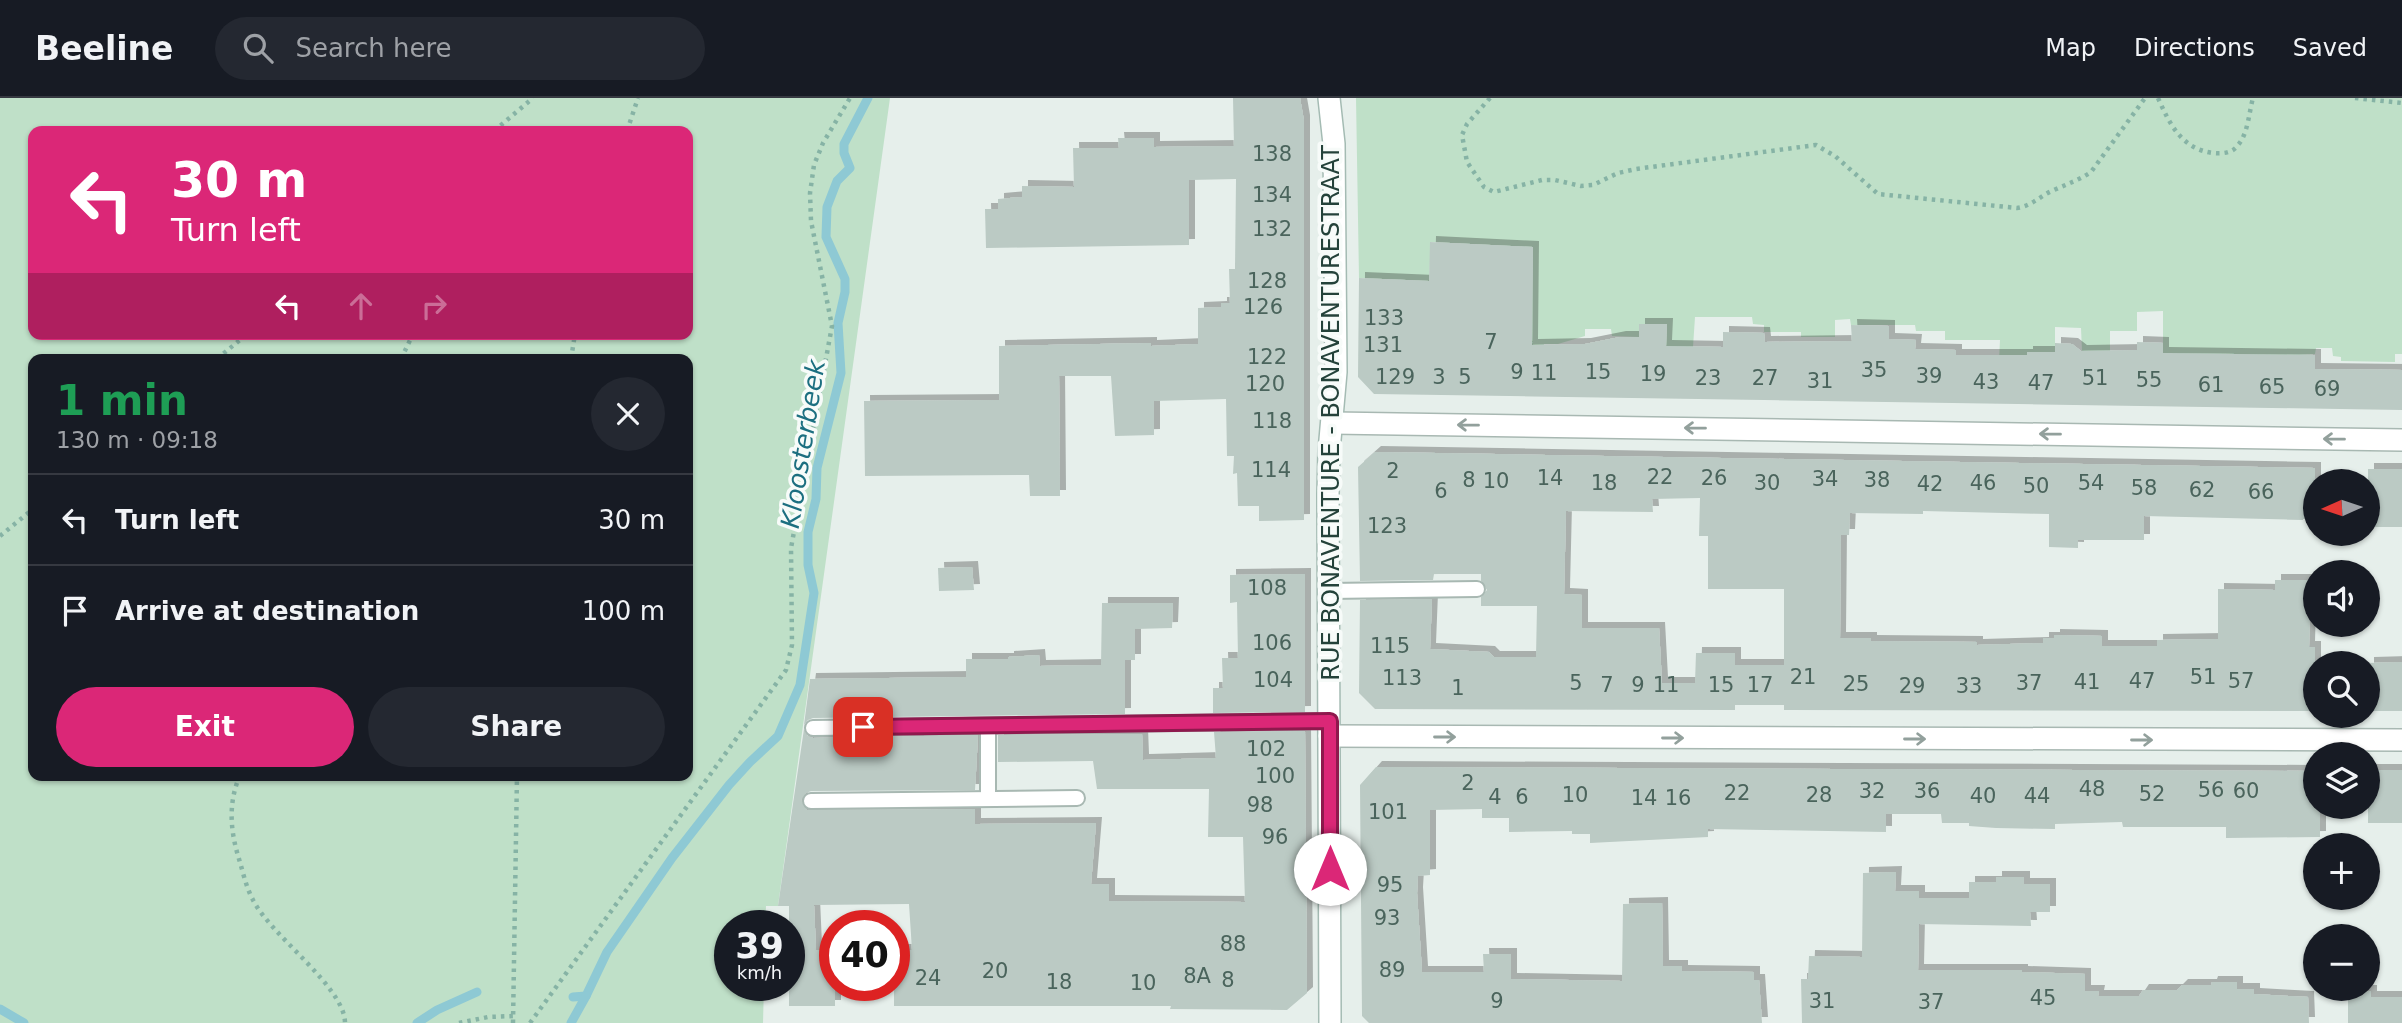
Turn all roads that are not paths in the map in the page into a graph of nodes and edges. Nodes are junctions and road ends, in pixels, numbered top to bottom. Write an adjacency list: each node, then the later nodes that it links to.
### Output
1 (1329, 98): 2 (street, RUE BONAVENTURE - BONAVENTURESTRAAT)
2 (1333, 423): 3 (street, one-way to 2); 5 (street, RUE BONAVENTURE - BONAVENTURESTRAAT)
3 (2402, 440)
4 (1477, 589): 5 (lane)
5 (1329, 591): 8 (street, RUE BONAVENTURE - BONAVENTURESTRAAT)
6 (988, 726): 7 (lane); 8 (lane); 10 (lane)
7 (813, 728)
8 (1330, 728): 9 (street, one-way to 9); 13 (street, RUE BONAVENTURE - BONAVENTURESTRAAT)
9 (2402, 740)
10 (988, 799): 11 (lane); 12 (lane)
11 (1077, 799)
12 (811, 801)
13 (1330, 1023)

